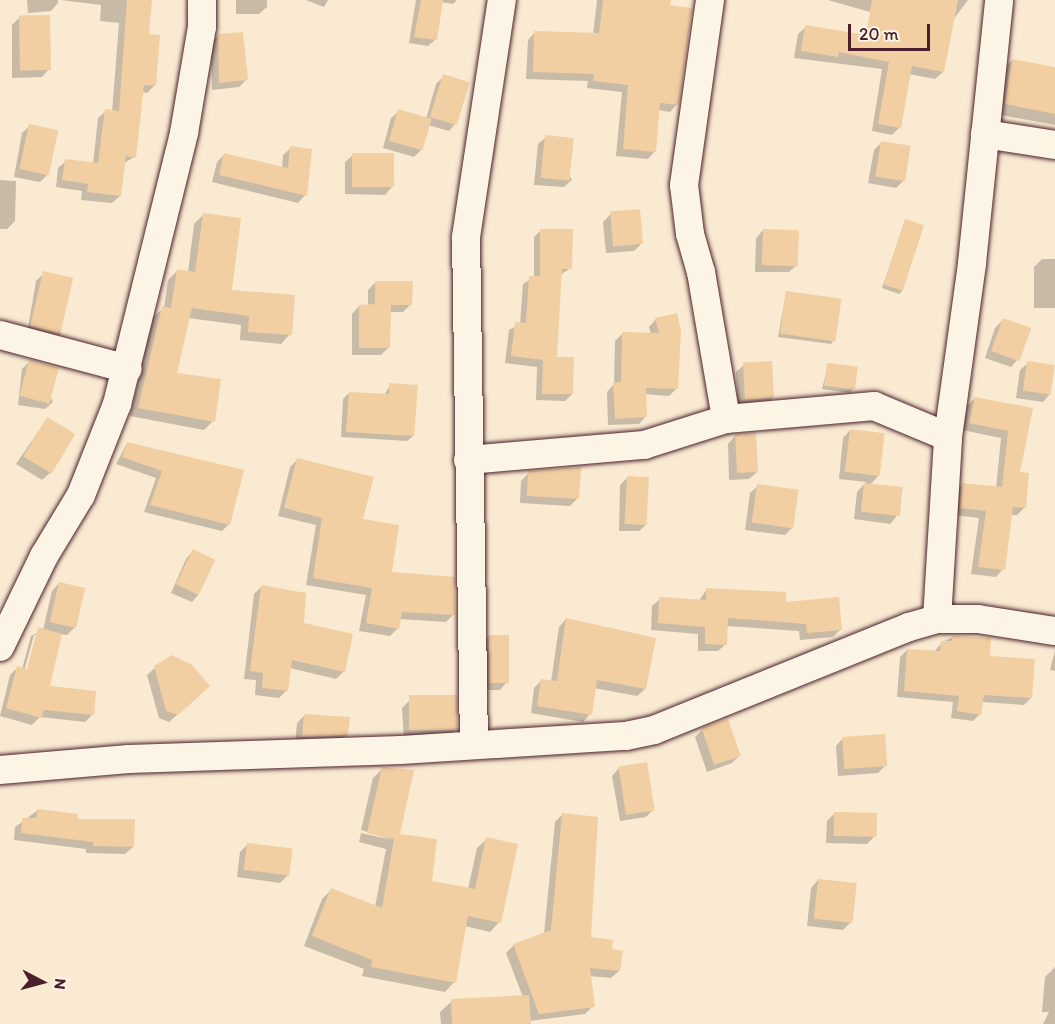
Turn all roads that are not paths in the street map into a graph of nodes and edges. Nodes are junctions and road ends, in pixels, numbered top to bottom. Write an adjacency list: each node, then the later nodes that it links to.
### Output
1 (202, 0): 8 (street)
2 (502, 0): 11 (street)
3 (710, 0): 9 (street)
4 (999, 0): 5 (street)
5 (985, 134): 6 (street); 10 (street)
6 (1055, 145)
7 (0, 335): 8 (street)
8 (128, 369): 14 (street)
9 (726, 419): 10 (street); 11 (street)
10 (948, 436): 12 (street)
11 (468, 460): 15 (street)
12 (937, 619): 13 (street); 15 (street)
13 (1055, 631)
14 (0, 647)
15 (474, 745): 16 (street)
16 (0, 770)

